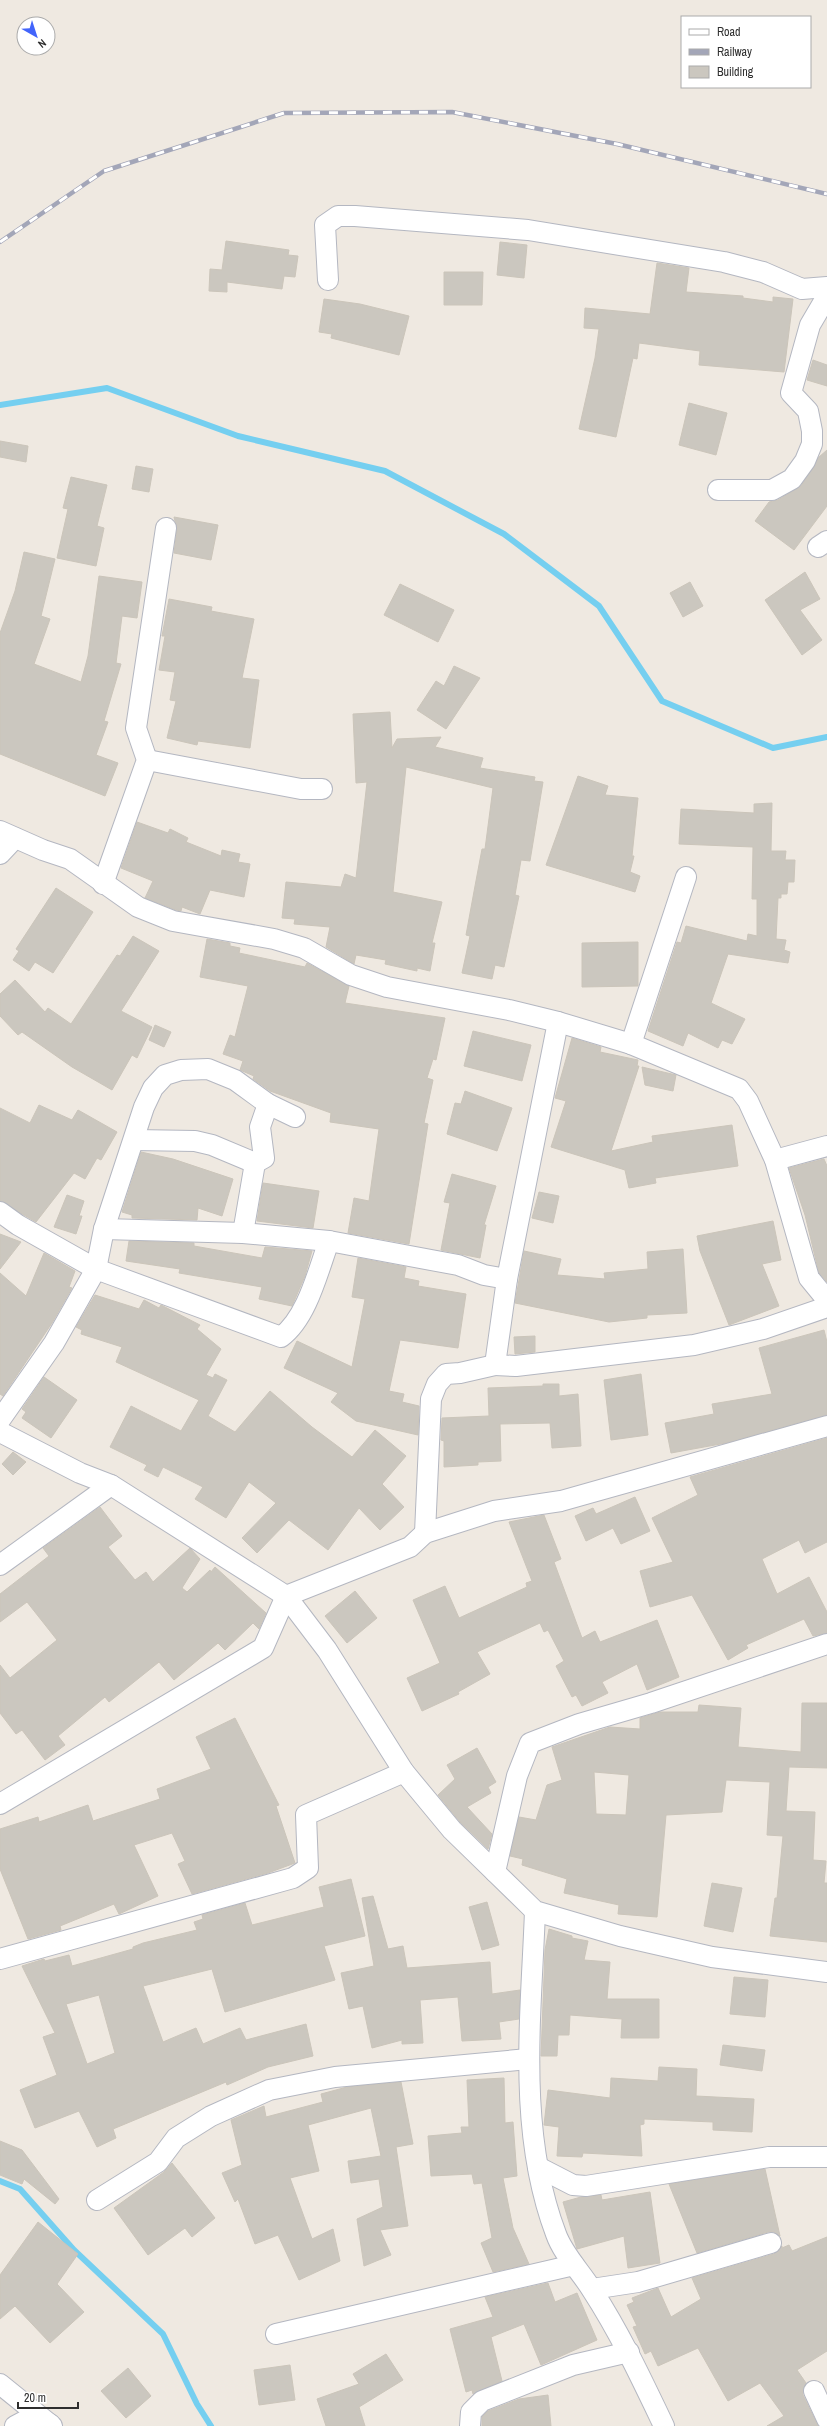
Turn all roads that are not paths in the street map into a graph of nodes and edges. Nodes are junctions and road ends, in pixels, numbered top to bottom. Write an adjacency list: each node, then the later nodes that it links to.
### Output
1 (328, 280): 2 (street)
2 (827, 287)
3 (827, 296): 4 (street)
4 (718, 490)
5 (166, 528): 6 (street)
6 (147, 760): 7 (street); 11 (street)
7 (322, 789)
8 (8, 835): 9 (street); 11 (street)
9 (0, 854)
10 (686, 877): 13 (street)
11 (103, 884): 12 (street)
12 (558, 1022): 13 (street); 25 (street)
13 (631, 1044): 18 (street)
14 (268, 1104): 15 (street); 16 (street); 19 (street)
15 (295, 1117)
16 (134, 1140): 19 (street); 21 (street)
17 (827, 1146): 18 (street)
18 (775, 1160): 26 (street)
19 (255, 1163): 22 (street)
20 (0, 1212): 24 (street)
21 (104, 1229): 22 (street); 24 (street)
22 (243, 1233): 23 (street)
23 (329, 1241): 24 (street); 25 (street)
24 (96, 1269): 29 (street)
25 (507, 1279): 28 (street)
26 (827, 1300)
27 (827, 1307): 28 (street)
28 (495, 1365): 33 (street)
29 (0, 1420)
30 (827, 1426): 33 (street)
31 (0, 1432): 32 (street)
32 (112, 1485): 34 (street); 35 (street)
33 (425, 1533): 35 (street)
34 (0, 1565)
35 (286, 1596): 37 (street); 38 (street)
36 (827, 1644): 39 (street)
37 (404, 1772): 39 (street); 41 (street)
38 (0, 1804)
39 (495, 1872): 40 (street)
40 (535, 1911): 42 (street); 43 (street)
41 (0, 1959)
42 (827, 1972)
43 (528, 2059): 45 (street); 46 (street)
44 (827, 2157): 45 (street)
45 (538, 2168): 48 (street)
46 (97, 2200)
47 (771, 2243): 49 (street)
48 (574, 2265): 49 (street); 50 (street)
49 (592, 2289): 51 (street)
50 (276, 2334)
51 (629, 2352): 57 (street); 58 (street)
52 (0, 2384): 55 (street)
53 (814, 2391): 54 (street)
54 (827, 2420)
55 (51, 2425): 56 (street)
56 (15, 2426)
57 (470, 2426)
58 (664, 2426)

